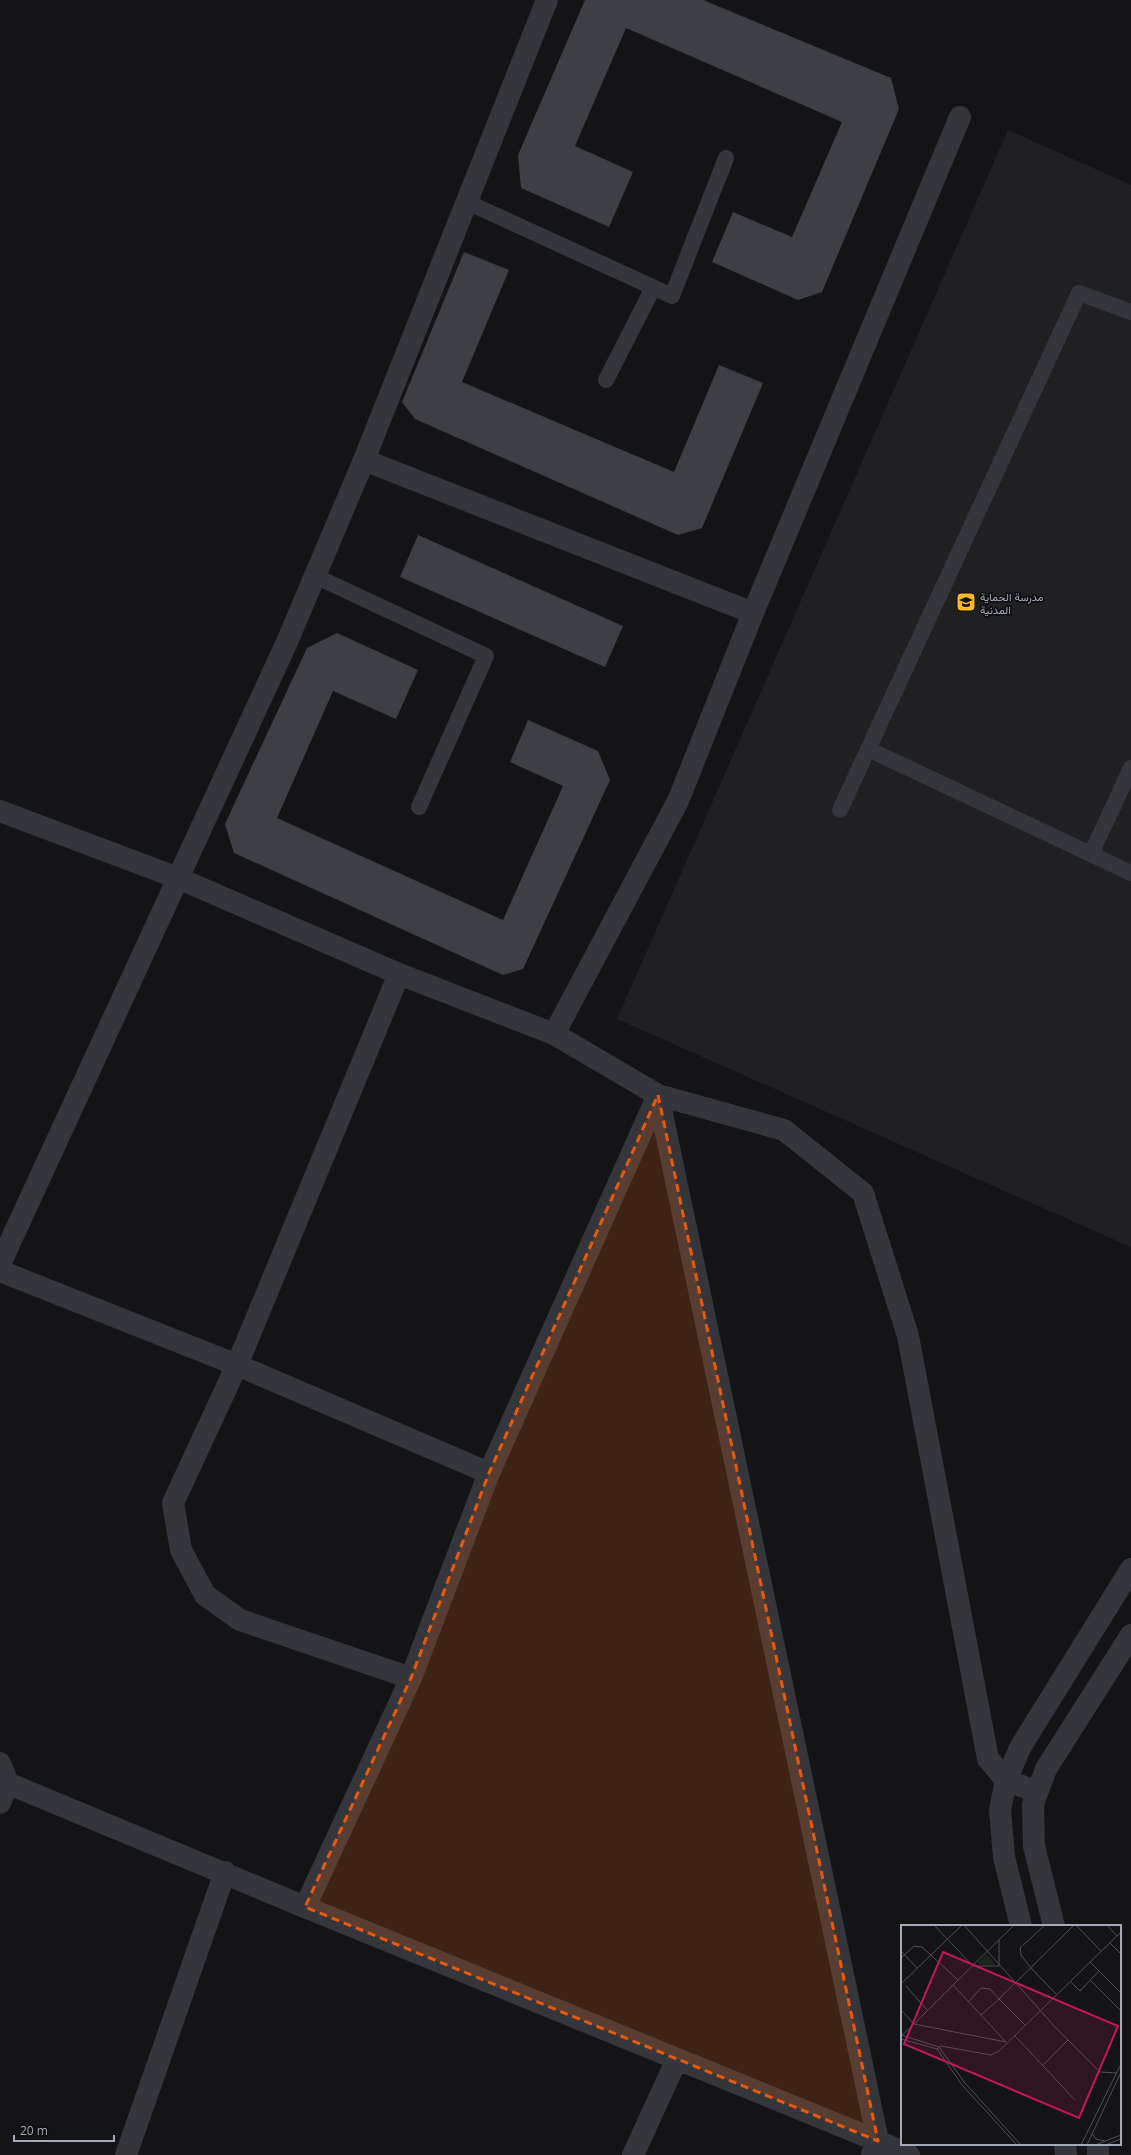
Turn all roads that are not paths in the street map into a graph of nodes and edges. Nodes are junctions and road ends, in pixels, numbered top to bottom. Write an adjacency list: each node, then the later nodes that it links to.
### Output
1 (547, 0): 4 (street)
2 (960, 117): 10 (street)
3 (726, 158): 5 (lane)
4 (467, 202): 5 (lane); 8 (street)
5 (653, 288): 7 (lane)
6 (1131, 312): 11 (lane)
7 (606, 380)
8 (364, 460): 9 (street); 10 (street)
9 (315, 576): 13 (lane); 18 (street)
10 (753, 612): 20 (street)
11 (868, 749): 14 (lane); 16 (lane)
12 (1131, 768): 16 (lane)
13 (419, 807)
14 (840, 810)
15 (0, 811): 18 (street)
16 (1092, 854): 17 (lane)
17 (1131, 873)
18 (178, 878): 19 (street); 22 (street)
19 (399, 974): 20 (street); 24 (street)
20 (554, 1034): 21 (street)
21 (658, 1095): 25 (street); 30 (street); 40 (street)
22 (0, 1264)
23 (0, 1271): 24 (street)
24 (237, 1365): 25 (street); 28 (street)
25 (489, 1474): 28 (street)
26 (1131, 1569): 30 (street)
27 (1131, 1635): 32 (street)
28 (411, 1678): 35 (street)
29 (0, 1763): 31 (street)
30 (1006, 1780): 32 (street); 36 (street)
31 (4, 1781): 33 (street); 34 (street)
32 (1037, 1792): 37 (street)
33 (0, 1803)
34 (225, 1872): 35 (street); 41 (street)
35 (305, 1907): 38 (street)
36 (1021, 1925)
37 (1054, 1925)
38 (677, 2059): 40 (street); 42 (street)
39 (1065, 2145): 44 (street)
40 (875, 2148): 43 (street)
41 (126, 2155)
42 (633, 2155)
43 (909, 2155)
44 (1066, 2155)

